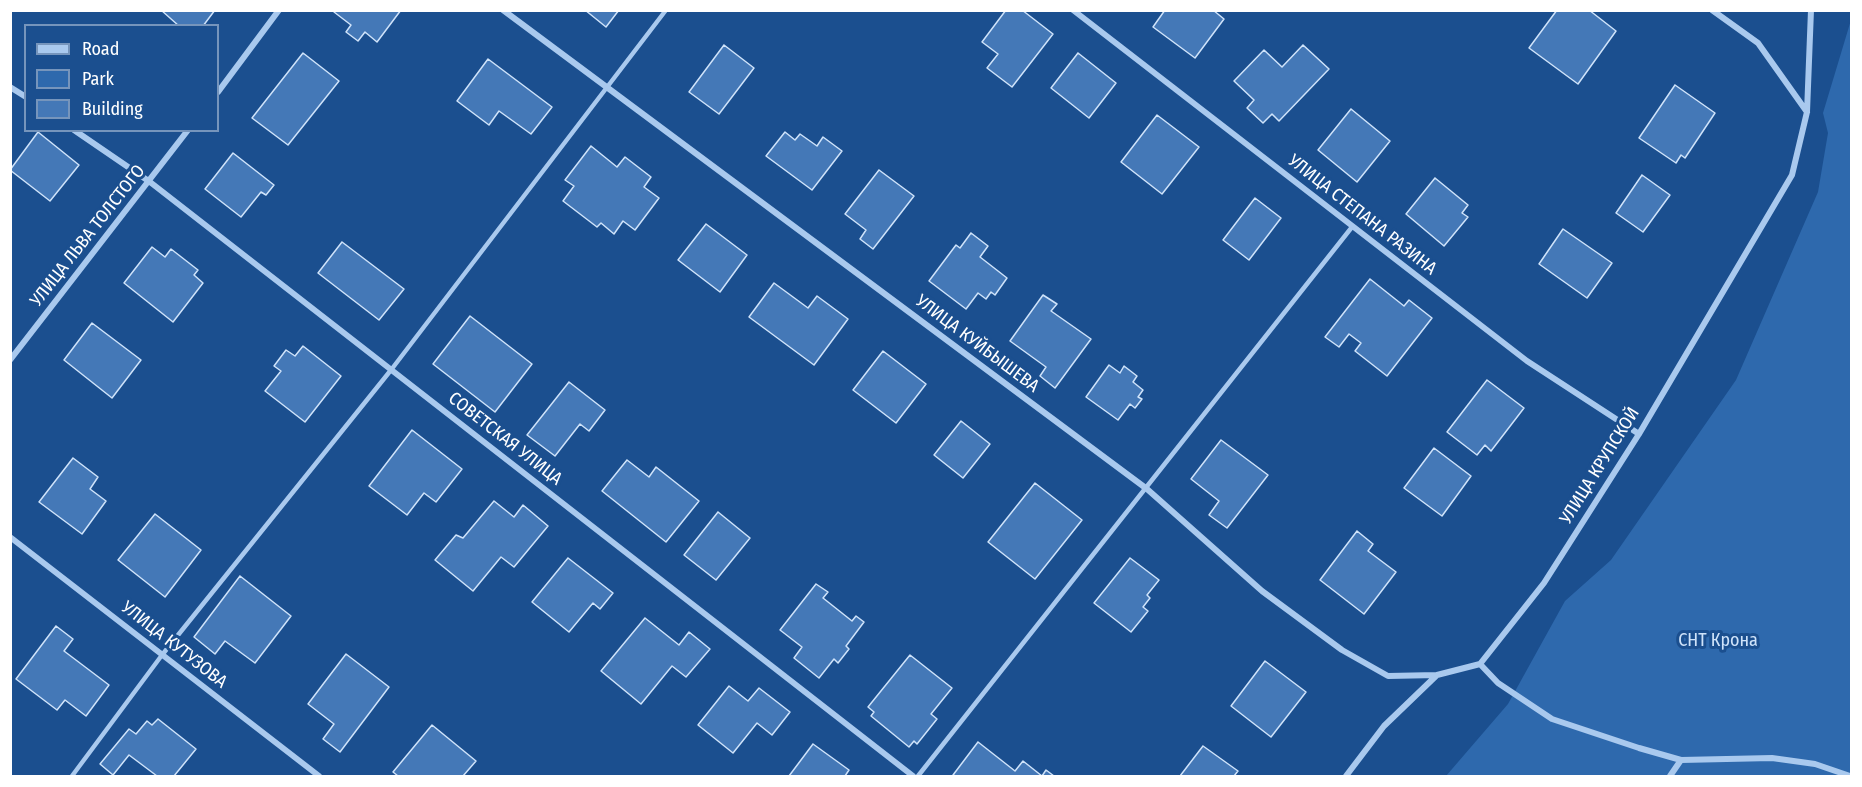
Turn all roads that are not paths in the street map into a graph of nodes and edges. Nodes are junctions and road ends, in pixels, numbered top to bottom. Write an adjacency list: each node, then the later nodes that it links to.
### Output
1 (279, 10): 9 (street)
2 (503, 10): 8 (street, УЛИЦА КУЙБЫШЕВА)
3 (666, 10): 8 (lane)
4 (1073, 10): 15 (street, УЛИЦА СТЕПАНА РАЗИНА)
5 (1712, 10): 11 (street)
6 (1811, 10): 11 (street, УЛИЦА КРУПСКОЙ)
7 (10, 87): 10 (street)
8 (607, 88): 17 (lane); 19 (street, УЛИЦА КУЙБЫШЕВА)
9 (219, 91)
10 (24, 97)
11 (1807, 112): 18 (street, УЛИЦА КРУПСКОЙ)
12 (77, 132): 14 (street, СОВЕТСКАЯ УЛИЦА)
13 (187, 132): 14 (street, УЛИЦА ЛЬВА ТОЛСТОГО)
14 (150, 182): 16 (street, УЛИЦА ЛЬВА ТОЛСТОГО); 17 (street, СОВЕТСКАЯ УЛИЦА)
15 (1352, 227): 18 (street, УЛИЦА СТЕПАНА РАЗИНА); 19 (lane)
16 (10, 360)
17 (391, 370): 21 (lane); 27 (street, СОВЕТСКАЯ УЛИЦА)
18 (1639, 434): 22 (street, УЛИЦА КРУПСКОЙ)
19 (1147, 489): 23 (street, УЛИЦА КУЙБЫШЕВА); 28 (lane)
20 (10, 537): 21 (street, УЛИЦА КУТУЗОВА)
21 (162, 655): 25 (lane); 26 (street, УЛИЦА КУТУЗОВА)
22 (1480, 663): 23 (street); 24 (street)
23 (1437, 675): 29 (street)
24 (1681, 760): 30 (street); 31 (street)
25 (72, 777)
26 (319, 777)
27 (913, 777)
28 (918, 777)
29 (1346, 777)
30 (1670, 777)
31 (1850, 777)

